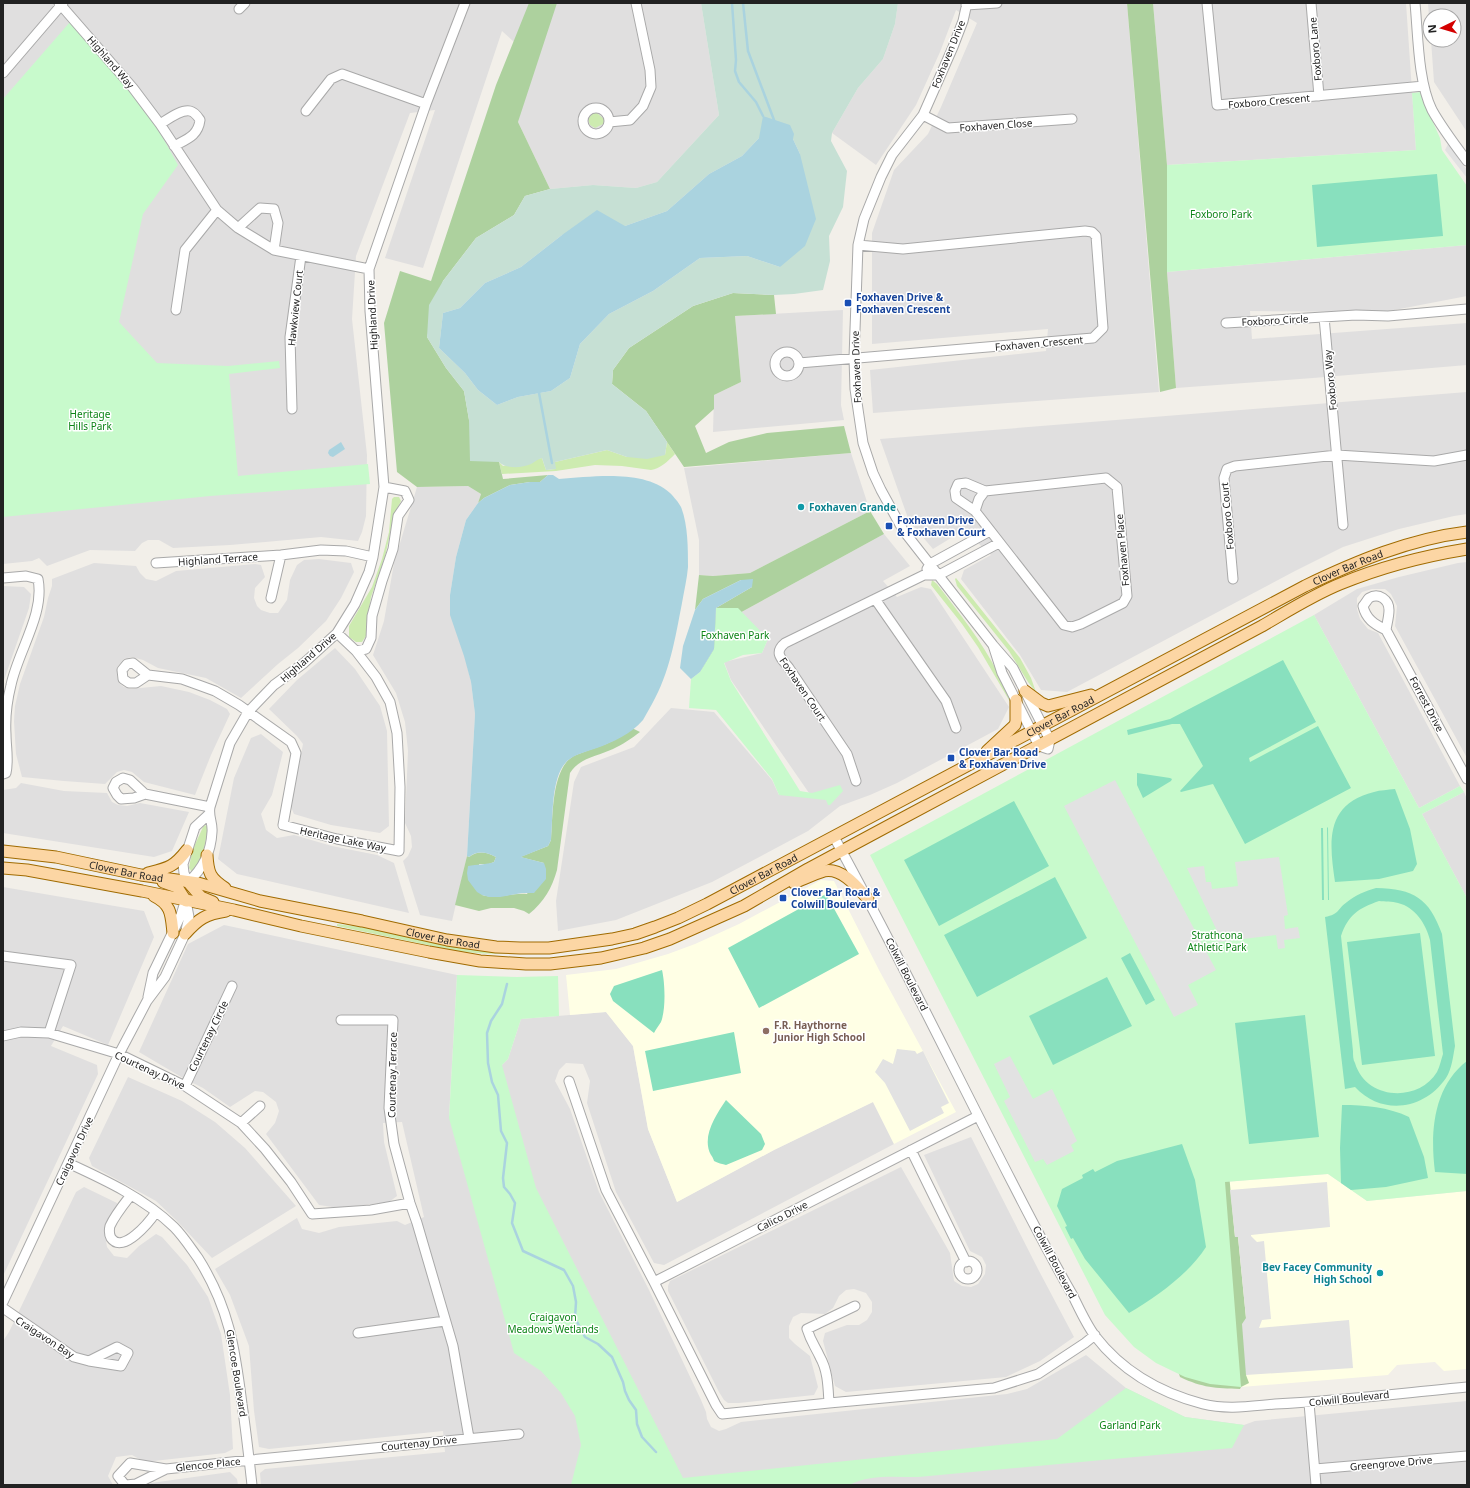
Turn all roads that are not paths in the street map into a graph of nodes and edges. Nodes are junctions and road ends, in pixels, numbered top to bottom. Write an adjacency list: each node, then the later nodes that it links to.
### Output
1 (636, 3): 16 (street)
2 (997, 3): 8 (street)
3 (1207, 3): 11 (street, Foxboro Crescent)
4 (1311, 3): 11 (street, Foxboro Lane)
5 (1415, 3): 10 (street)
6 (61, 4): 9 (street); 17 (street, Highland Way)
7 (463, 4): 12 (street, Highland Drive)
8 (967, 4): 14 (street, Foxhaven Drive)
9 (3, 72)
10 (1424, 86): 11 (street, Foxboro Crescent); 19 (street)
11 (1319, 96)
12 (426, 104): 13 (street); 25 (street, Highland Drive)
13 (306, 111)
14 (924, 115): 15 (street, Foxhaven Close); 22 (street, Foxhaven Drive)
15 (1072, 119)
16 (609, 122)
17 (160, 124): 18 (street, Highland Way); 18 (street)
18 (174, 146): 20 (street, Highland Way)
19 (1467, 161)
20 (217, 210): 21 (street, Highland Way); 27 (street)
21 (238, 228): 23 (street, Highland Way); 23 (street)
22 (858, 245): 30 (street, Foxhaven Drive); 30 (street, Foxhaven Crescent)
23 (274, 250): 24 (street, Highland Way)
24 (301, 256): 25 (street, Highland Way); 32 (street, Hawkview Court)
25 (370, 269): 35 (street, Highland Drive)
26 (1467, 309): 28 (street)
27 (176, 310)
28 (1324, 317): 29 (street, Foxboro Circle); 33 (street, Foxboro Way)
29 (1226, 323)
30 (854, 358): 31 (street); 46 (street, Foxhaven Drive)
31 (799, 363)
32 (292, 408)
33 (1337, 455): 34 (street); 38 (street, Foxboro Way); 50 (street, Foxboro Court)
34 (1467, 455)
35 (384, 487): 44 (street, Highland Drive); 56 (street)
36 (985, 491): 37 (street); 37 (street, Foxhaven Place); 41 (street, Foxhaven Place)
37 (975, 511): 39 (street, Foxhaven Place)
38 (1343, 525)
39 (990, 531): 41 (street, Foxhaven Place); 46 (street)
40 (1467, 532): 59 (main road, Clover Bar Road)
41 (999, 543): 48 (street)
42 (1467, 549): 65 (main road, Clover Bar Road)
43 (280, 555): 44 (street, Highland Terrace); 45 (street, Highland Terrace); 51 (street)
44 (373, 557): 54 (street, Highland Drive)
45 (156, 563)
46 (930, 564): 47 (street); 48 (street, Foxhaven Drive)
47 (924, 575): 48 (street); 52 (street, Foxhaven Court)
48 (939, 575): 55 (street, Foxhaven Drive)
49 (3, 578): 68 (street)
50 (1233, 579)
51 (271, 598)
52 (875, 599): 63 (street); 70 (street, Foxhaven Court)
53 (1386, 630): 69 (street, Forrest Drive)
54 (337, 633): 56 (street, Heritage Lake Way); 61 (street, Highland Drive)
55 (993, 645): 58 (street, Foxhaven Drive); 60 (street, Foxhaven Drive)
56 (356, 651): 61 (street, Heritage Lake Way)
57 (148, 675): 61 (street)
58 (1025, 691): 59 (main road); 62 (street, Foxhaven Drive)
59 (1107, 691): 62 (main road, Clover Bar Road)
60 (1016, 700): 64 (street, Foxhaven Drive); 67 (main road)
61 (248, 712): 72 (street, Highland Drive)
62 (1043, 726): 64 (main road, Clover Bar Road); 65 (street, Foxhaven Drive)
63 (956, 728)
64 (1032, 732): 66 (street, Foxhaven Drive); 67 (main road, Clover Bar Road)
65 (1050, 740): 66 (main road, Clover Bar Road)
66 (1039, 746): 76 (main road, Clover Bar Road)
67 (978, 760): 73 (main road, Clover Bar Road)
68 (3, 774)
69 (1467, 779)
70 (856, 781)
71 (145, 794): 72 (street)
72 (209, 811): 74 (street, Highland Drive); 77 (street, Highland Drive)
73 (834, 837): 76 (street, Colwill Boulevard); 84 (main road, Clover Bar Road)
74 (187, 850): 79 (main road); 80 (street, Highland Drive)
75 (3, 851): 79 (main road, Clover Bar Road)
76 (842, 852): 85 (main road, Clover Bar Road); 86 (street, Colwill Boulevard)
77 (207, 855): 80 (street); 84 (main road)
78 (3, 868): 82 (main road, Clover Bar Road)
79 (141, 874): 80 (main road, Clover Bar Road); 81 (main road)
80 (188, 882): 81 (main road); 83 (main road); 84 (main road, Clover Bar Road)
81 (180, 889): 82 (main road); 87 (main road)
82 (142, 891): 87 (main road, Clover Bar Road); 89 (main road)
83 (197, 892): 84 (main road); 87 (main road); 88 (main road)
84 (236, 895)
85 (762, 896): 86 (main road); 88 (main road, Clover Bar Road)
86 (868, 899): 101 (street, Colwill Boulevard)
87 (186, 901): 88 (main road, Clover Bar Road); 89 (street, Craigavon Drive); 90 (street, Craigavon Drive)
88 (234, 910): 90 (main road)
89 (173, 933): 93 (street, Craigavon Drive)
90 (185, 934): 93 (street, Craigavon Drive)
91 (3, 956): 95 (street)
92 (232, 986): 99 (street, Courtenay Circle)
93 (147, 1001): 97 (street, Craigavon Drive)
94 (341, 1020): 106 (street, Courtenay Terrace)
95 (49, 1033): 96 (street, Courtenay Drive); 97 (street, Courtenay Drive)
96 (3, 1036)
97 (119, 1054): 99 (street, Courtenay Drive); 104 (street, Craigavon Drive)
98 (569, 1081): 109 (street)
99 (185, 1086): 102 (street, Courtenay Drive)
100 (260, 1106): 102 (street)
101 (978, 1116): 103 (street, Calico Drive); 115 (street, Colwill Boulevard)
102 (241, 1123): 106 (street, Courtenay Drive)
103 (911, 1150): 108 (street); 109 (street, Calico Drive)
104 (68, 1164): 105 (street, Glencoe Boulevard); 110 (street, Craigavon Drive)
105 (130, 1195): 107 (street, Glencoe Boulevard); 107 (street)
106 (410, 1203): 113 (street, Courtenay Drive)
107 (156, 1212): 123 (street, Glencoe Boulevard)
108 (966, 1262)
109 (654, 1282): 119 (street)
110 (3, 1302)
111 (854, 1306): 119 (street)
112 (3, 1308): 116 (street, Craigavon Bay)
113 (446, 1321): 114 (street); 121 (street, Courtenay Drive)
114 (358, 1333)
115 (1094, 1335): 118 (street, Colwill Boulevard); 119 (street)
116 (89, 1361)
117 (1467, 1387): 118 (street, Colwill Boulevard)
118 (1309, 1402): 125 (street)
119 (829, 1403)
120 (519, 1434): 121 (street)
121 (469, 1438): 123 (street, Courtenay Drive)
122 (1467, 1456): 125 (street, Greengrove Drive)
123 (250, 1460): 124 (street, Glencoe Place); 127 (street, Glencoe Boulevard)
124 (166, 1469): 126 (street, Glencoe Place); 126 (street, Glencoe Place)
125 (1315, 1469): 128 (street)
126 (126, 1485)
127 (252, 1485)
128 (1316, 1485)

